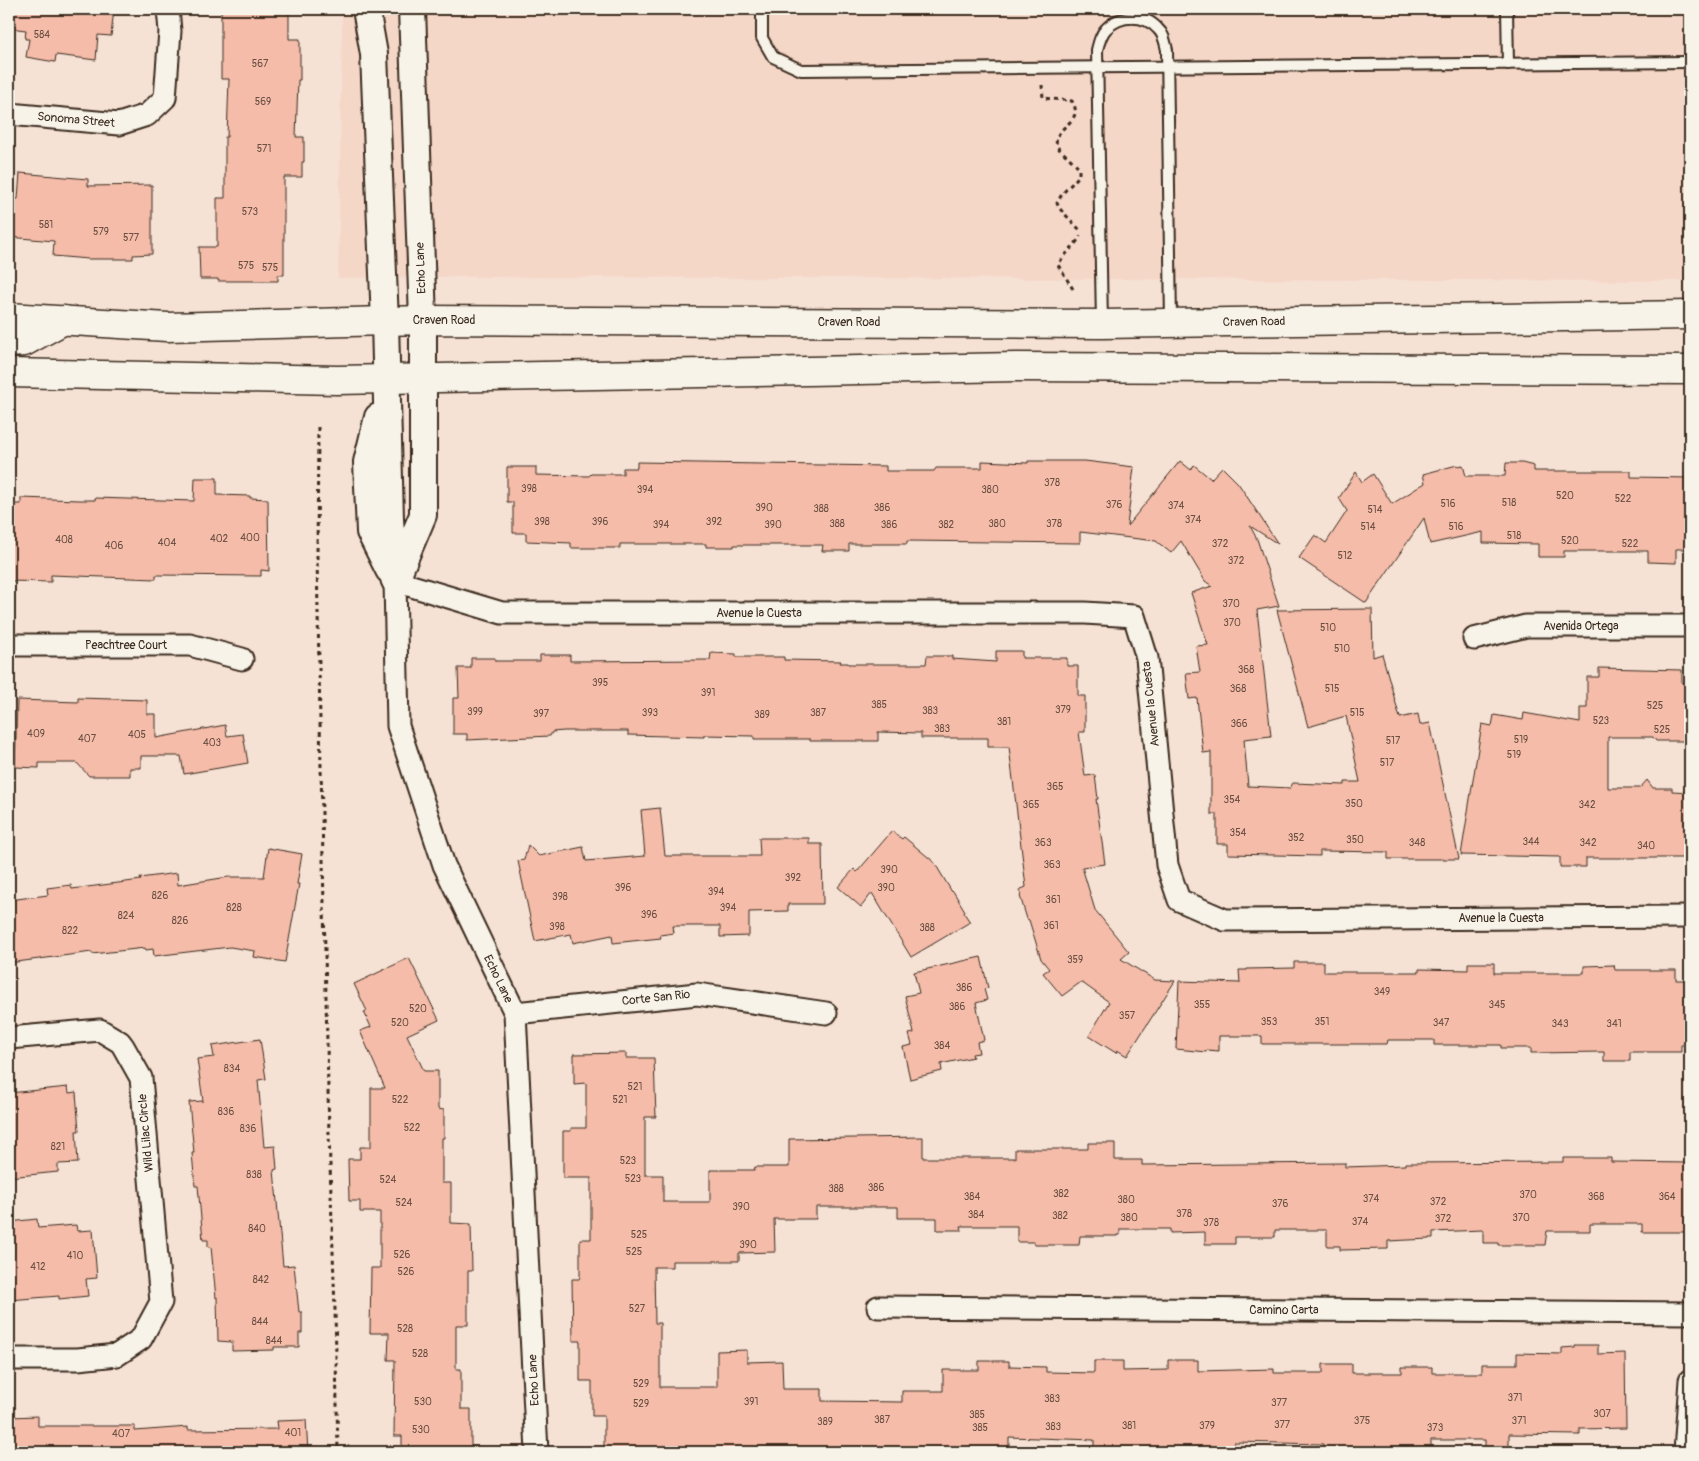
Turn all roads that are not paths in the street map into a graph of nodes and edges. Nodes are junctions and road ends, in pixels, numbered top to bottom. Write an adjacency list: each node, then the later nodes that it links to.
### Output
1 (168, 9): 10 (street, Sonoma Street)
2 (366, 9): 15 (street, Echo Lane)
3 (412, 9): 14 (street, Echo Lane)
4 (762, 9): 8 (lane)
5 (1507, 9): 7 (lane)
6 (1690, 62): 7 (lane)
7 (1508, 64): 9 (lane)
8 (1098, 67): 9 (lane); 9 (lane); 17 (lane)
9 (1166, 67): 16 (lane)
10 (9, 114)
11 (9, 316): 13 (main road, Craven Road)
12 (1690, 316): 16 (main road, Craven Road)
13 (64, 320): 15 (main road, Craven Road); 18 (main road)
14 (423, 320): 15 (main road, Craven Road); 17 (main road, Craven Road); 21 (street, Echo Lane)
15 (385, 322): 22 (street, Echo Lane)
16 (1171, 323): 17 (main road, Craven Road)
17 (1102, 324)
18 (9, 343)
19 (1690, 370): 21 (main road)
20 (9, 373): 22 (main road)
21 (422, 379): 22 (main road); 23 (street, Echo Lane)
22 (386, 380): 23 (street, Echo Lane)
23 (394, 581): 28 (street, Avenue la Cuesta); 29 (street, Echo Lane)
24 (1690, 626): 25 (street, Avenida Ortega)
25 (1474, 639)
26 (9, 645): 27 (street, Peachtree Court)
27 (242, 659)
28 (1690, 917)
29 (515, 1013): 30 (street, Corte San Rio); 36 (street, Echo Lane)
30 (826, 1013)
31 (9, 1038): 34 (street, Wild Lilac Circle)
32 (878, 1307): 33 (street, Camino Carta)
33 (1690, 1313)
34 (9, 1359)
35 (1690, 1380): 37 (street)
36 (537, 1452)
37 (1685, 1452)

